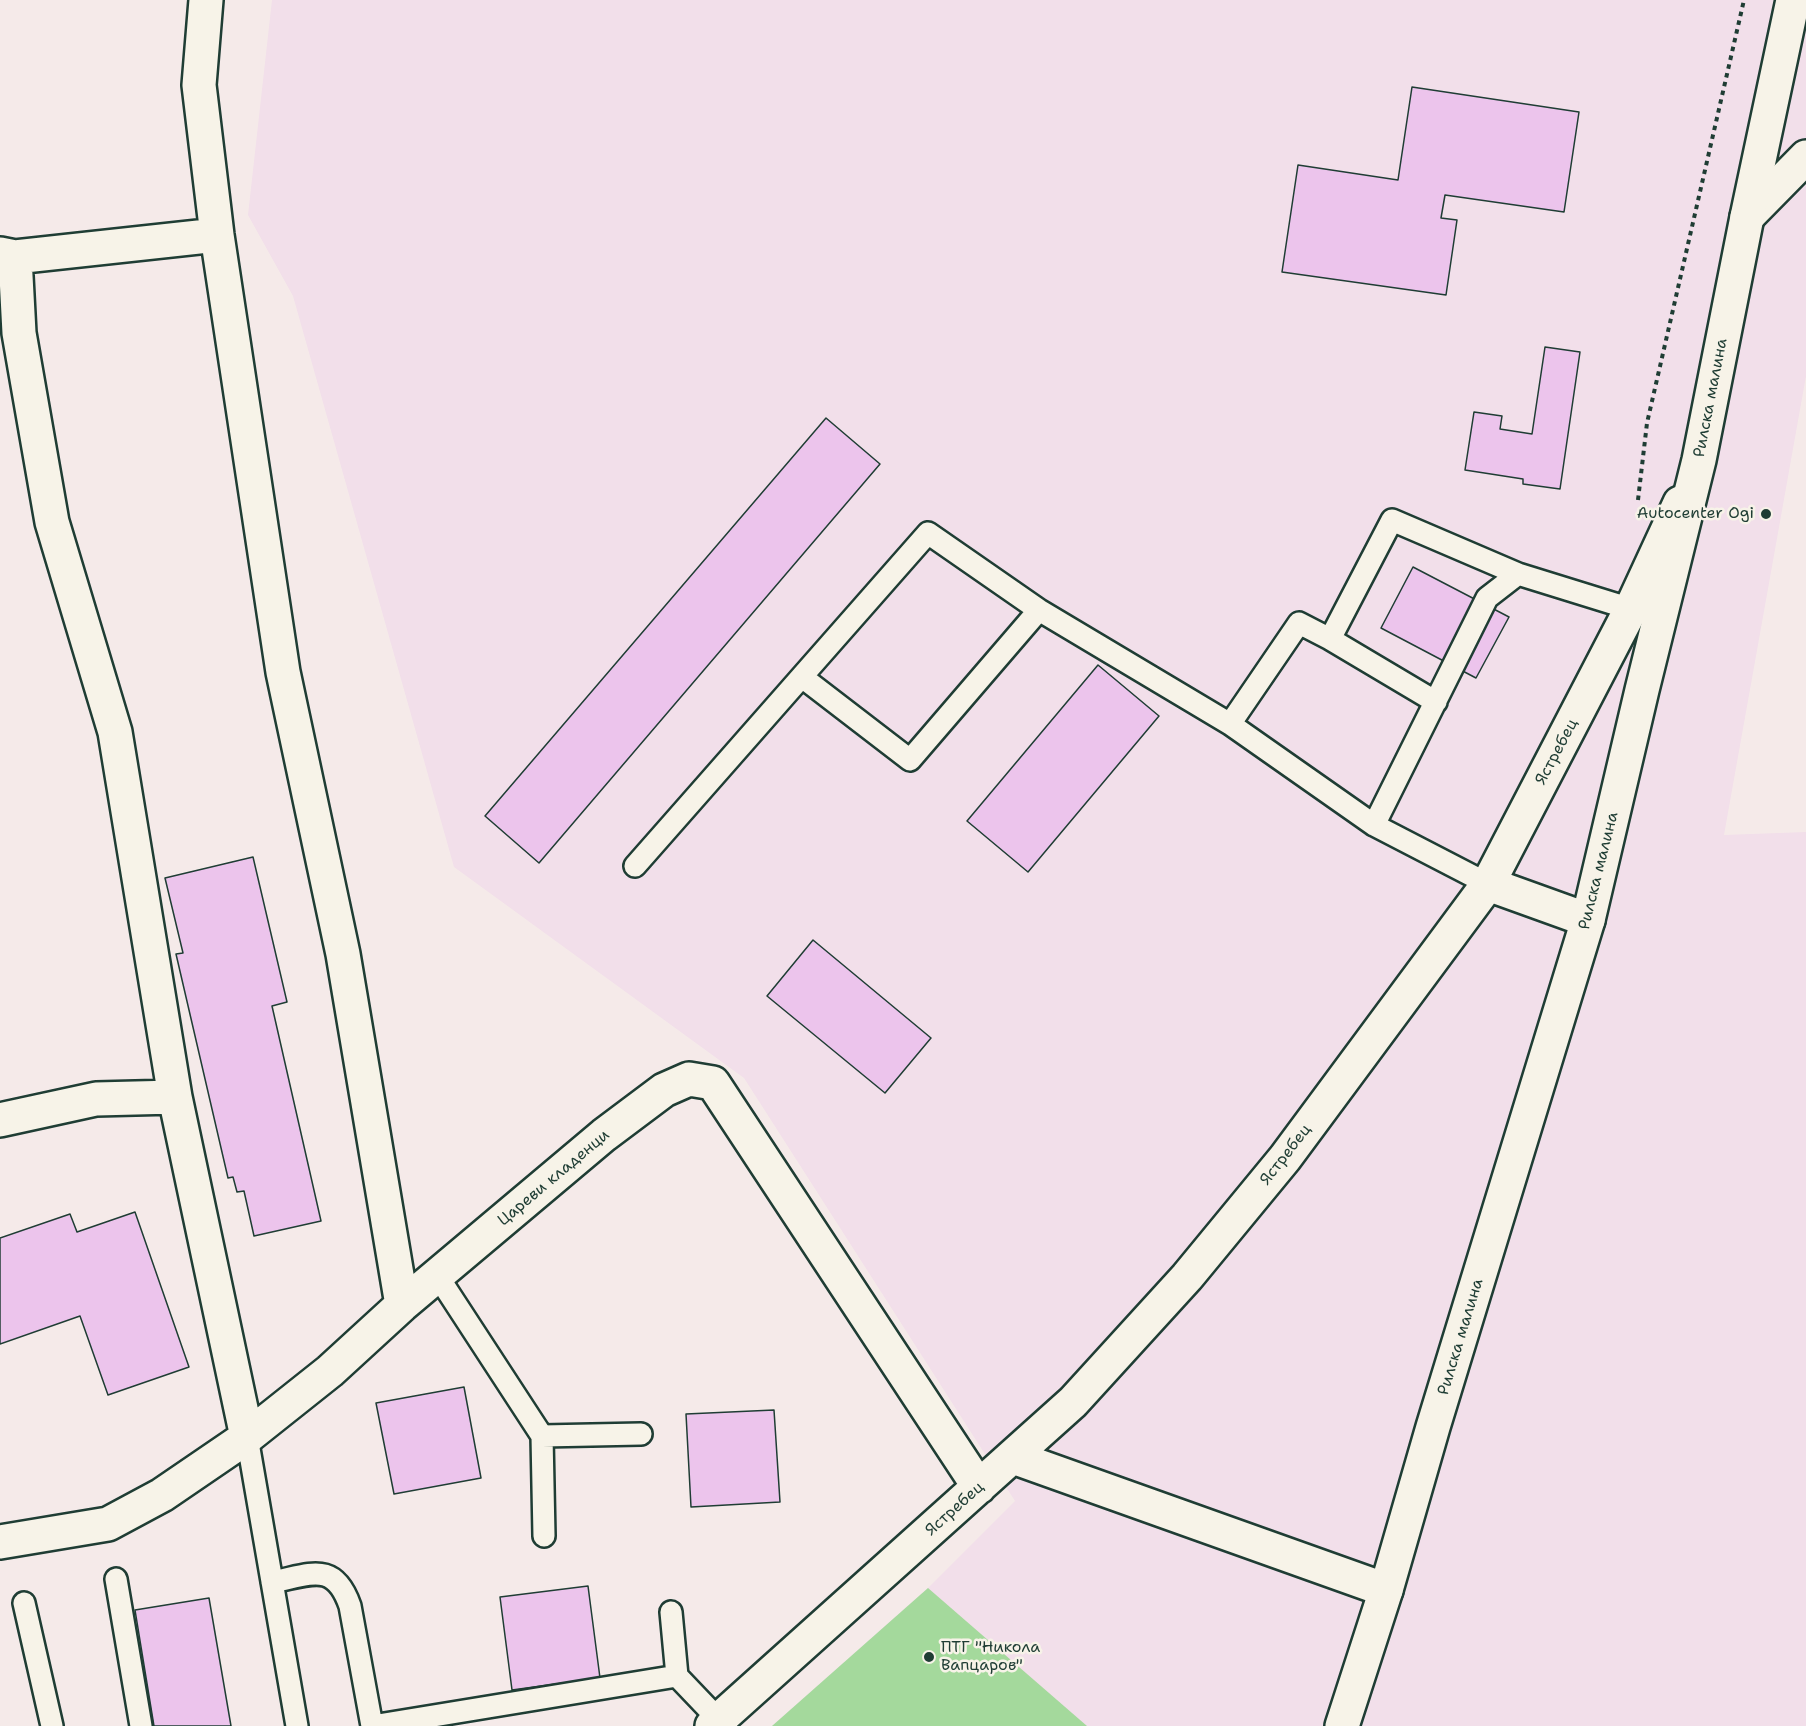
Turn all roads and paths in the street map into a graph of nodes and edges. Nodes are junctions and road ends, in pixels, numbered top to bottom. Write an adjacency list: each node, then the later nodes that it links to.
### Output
1 (206, 0): 6 (street)
2 (1744, 0): 9 (path)
3 (1793, 0): 5 (street, Рилска малина)
4 (1806, 157): 5 (street)
5 (1747, 217): 8 (street, Рилска малина)
6 (217, 235): 7 (street); 24 (street)
7 (7, 256): 21 (street)
8 (1699, 460): 11 (street, Ястребец); 20 (street, Рилска малина)
9 (1638, 500)
10 (1518, 574): 11 (lane); 13 (lane); 15 (lane)
11 (1631, 609): 19 (street, Ястребец)
12 (1039, 610): 14 (lane); 14 (lane); 16 (lane)
13 (1330, 639): 15 (lane); 16 (lane)
14 (802, 677): 18 (lane)
15 (1436, 702): 17 (lane)
16 (1230, 724): 17 (lane)
17 (1374, 825): 19 (lane)
18 (635, 866)
19 (1488, 884): 20 (street); 28 (street, Ястребец)
20 (1588, 920): 34 (street, Рилска малина)
21 (174, 1097): 22 (street); 27 (street)
22 (0, 1120)
23 (437, 1275): 24 (street, Цареви кладенци); 26 (lane); 29 (street, Цареви кладенци)
24 (402, 1305): 27 (street, Цареви кладенци)
25 (641, 1434): 26 (lane)
26 (542, 1436): 30 (lane)
27 (247, 1437): 31 (street, Цареви кладенци); 33 (lane)
28 (1013, 1457): 29 (street, Ястребец); 34 (street)
29 (979, 1487): 38 (street, Ястребец)
30 (544, 1536)
31 (0, 1542)
32 (116, 1579): 40 (lane)
33 (272, 1582): 41 (lane); 42 (lane)
34 (1386, 1590): 43 (street, Рилска малина)
35 (24, 1603): 39 (lane)
36 (671, 1612): 37 (lane)
37 (678, 1676): 38 (lane); 42 (lane)
38 (716, 1723)
39 (52, 1726)
40 (141, 1726)
41 (297, 1726)
42 (372, 1726)
43 (1341, 1726)

